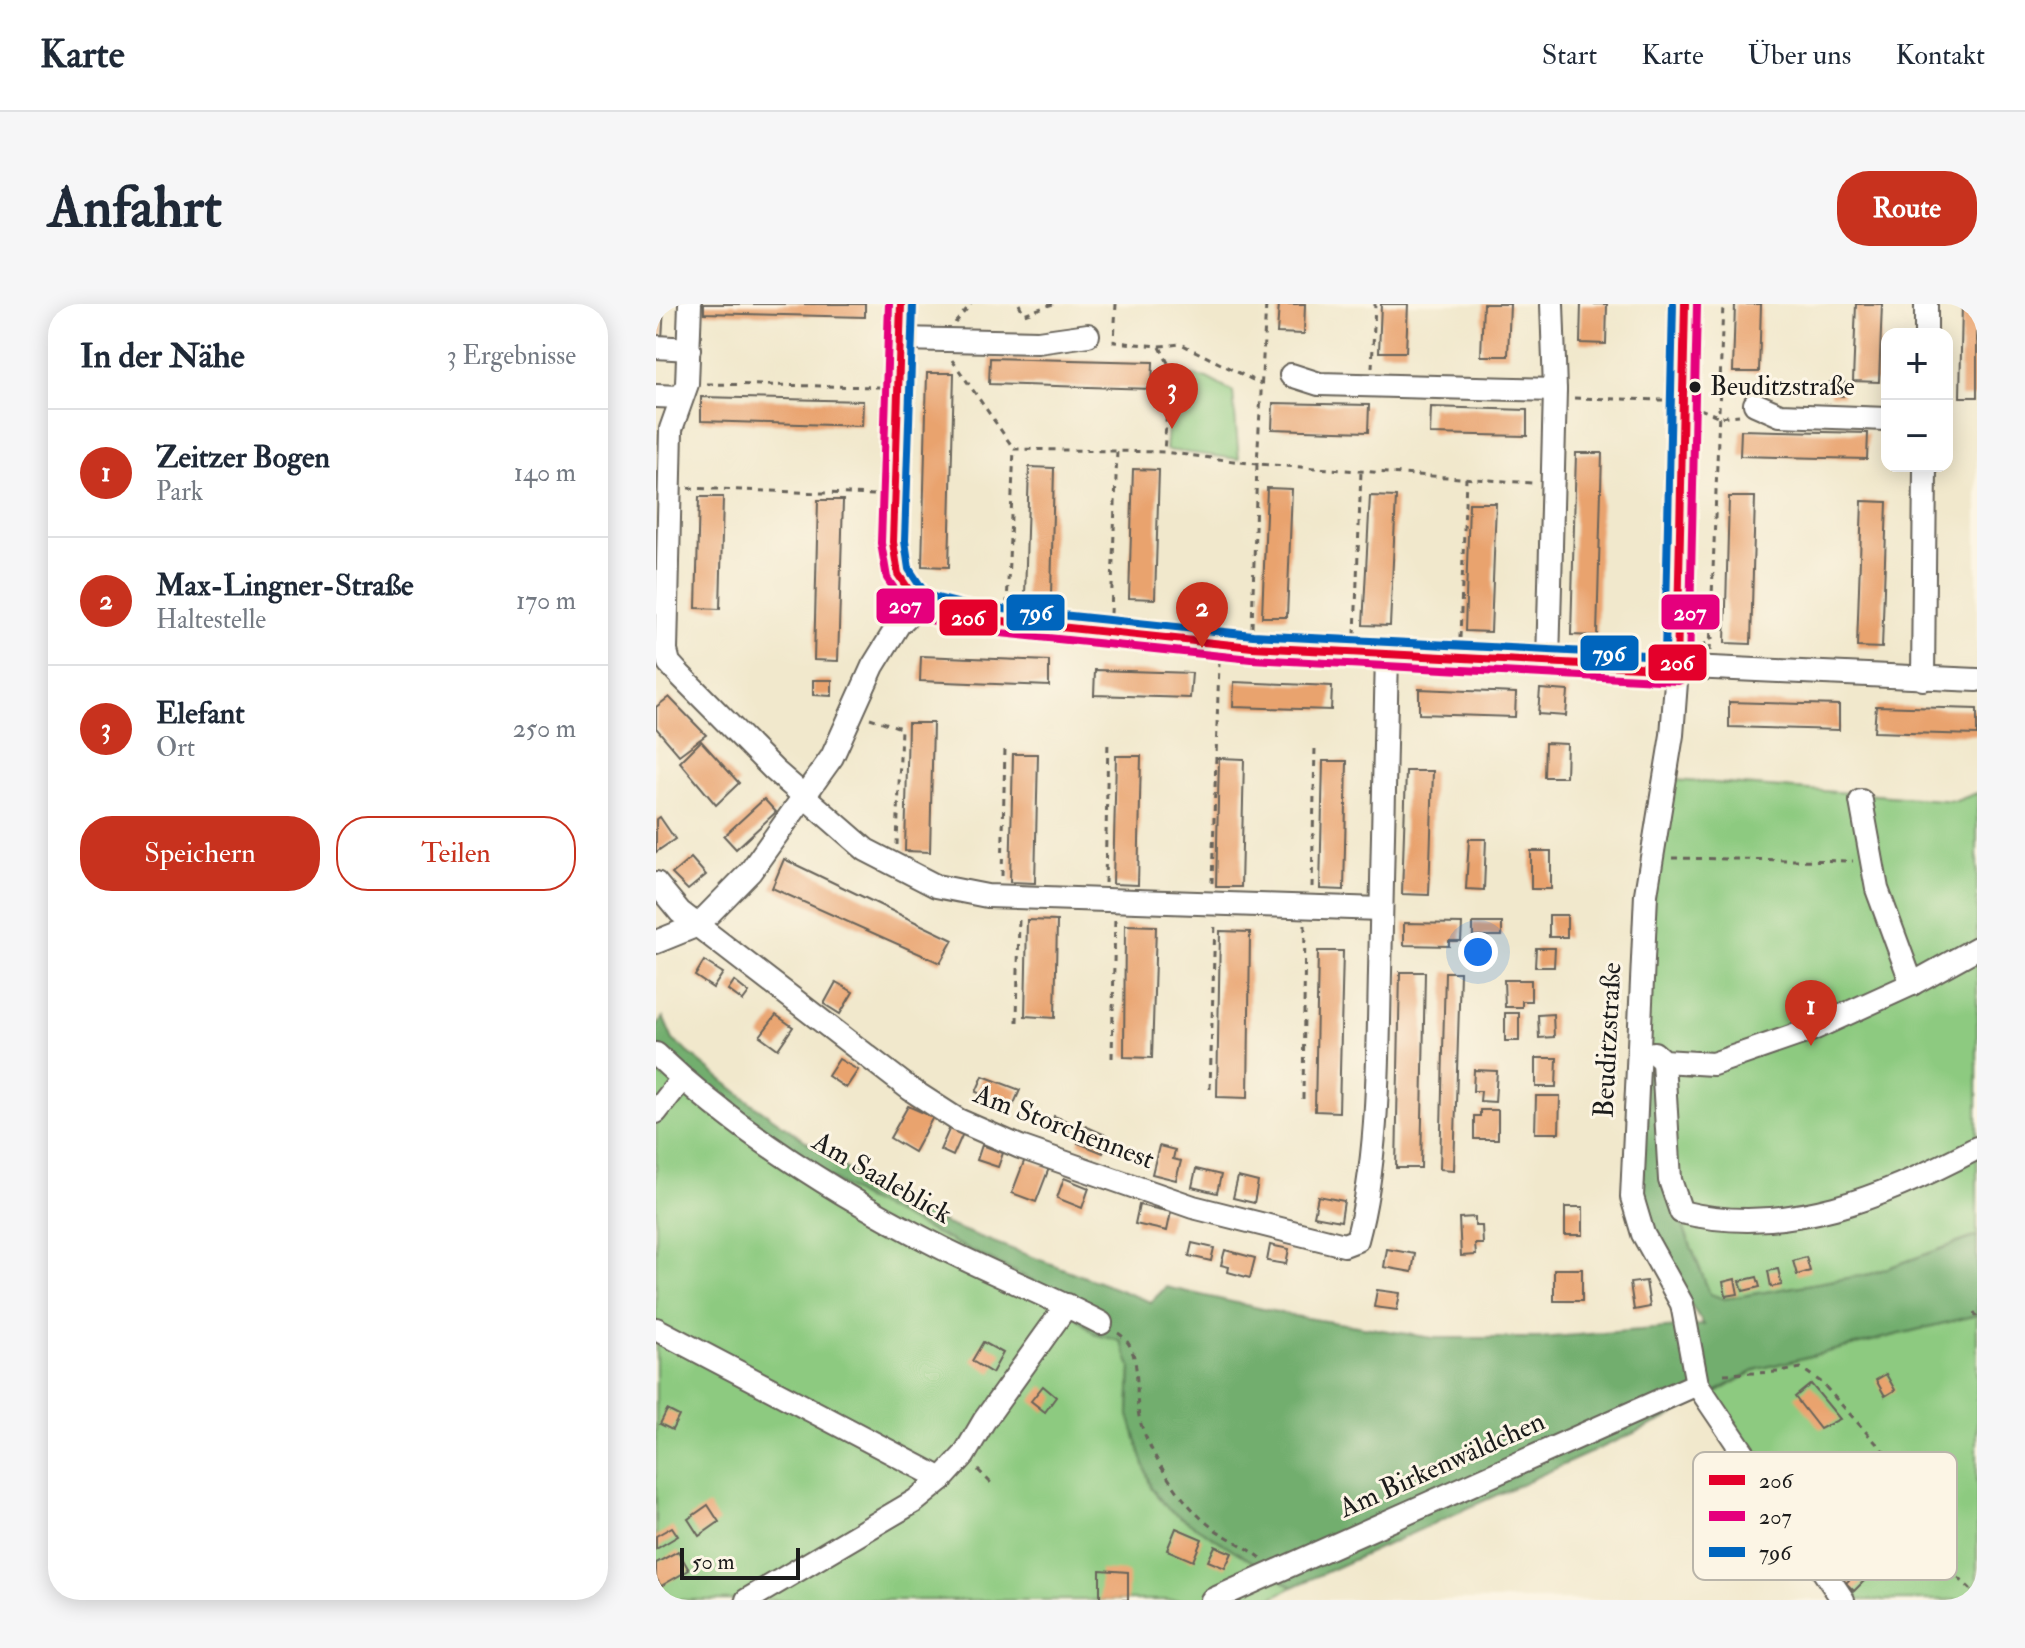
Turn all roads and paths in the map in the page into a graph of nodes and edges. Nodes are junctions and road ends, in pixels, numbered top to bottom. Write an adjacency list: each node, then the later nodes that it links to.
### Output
1 (690, 304): 19 (street)
2 (901, 304): 15 (street)
3 (971, 304): 16 (path)
4 (1019, 304): 5 (path)
5 (1053, 304)
6 (1116, 304): 17 (path)
7 (1266, 304): 21 (path)
8 (1375, 304): 22 (path)
9 (1552, 304): 25 (street)
10 (1685, 304): 27 (street, Beuditzstraße)
11 (1723, 304): 29 (path)
12 (1926, 304): 13 (street)
13 (1926, 328)
14 (1088, 335): 16 (street)
15 (900, 339): 16 (street); 23 (street)
16 (939, 341): 31 (path)
17 (1160, 346): 21 (path); 33 (path)
18 (656, 347): 19 (street)
19 (689, 349): 24 (street)
20 (1291, 375): 22 (street)
21 (1261, 384): 34 (path)
22 (1371, 386): 25 (street)
23 (900, 387): 24 (path); 40 (street)
24 (684, 390): 26 (street); 39 (street)
25 (1554, 394): 27 (path); 38 (street)
26 (656, 396)
27 (1682, 400): 29 (path); 51 (street, Beuditzstraße)
28 (1755, 404): 29 (path); 30 (street)
29 (1720, 417): 44 (path)
30 (1881, 419)
31 (1014, 449): 32 (path); 42 (path)
32 (1117, 450): 33 (path); 43 (path)
33 (1164, 452): 34 (path)
34 (1257, 464): 35 (path); 46 (path)
35 (1361, 471): 37 (path); 47 (path)
36 (1925, 472): 52 (street)
37 (1466, 478): 38 (path); 49 (path)
38 (1553, 484): 50 (street)
39 (669, 487): 40 (path); 58 (street)
40 (895, 495): 41 (street)
41 (919, 605): 42 (street); 54 (street)
42 (1007, 621): 43 (street)
43 (1111, 632): 45 (street)
44 (1713, 637)
45 (1219, 643): 46 (street); 66 (path)
46 (1252, 647): 47 (street)
47 (1354, 653): 48 (street)
48 (1387, 654): 49 (street); 68 (street)
49 (1459, 659): 50 (street)
50 (1548, 663): 51 (street)
51 (1677, 669): 52 (street); 60 (street, Beuditzstraße)
52 (1923, 679): 53 (street)
53 (1977, 680)
54 (852, 711): 58 (street); 62 (path)
55 (1108, 739): 65 (path)
56 (1315, 747): 67 (path)
57 (1005, 748): 64 (path)
58 (805, 795): 62 (street); 69 (street)
59 (1861, 801): 61 (street)
60 (1651, 858): 61 (path); 74 (street, Beuditzstraße)
61 (1873, 862): 72 (street)
62 (896, 865): 64 (street)
63 (656, 883): 69 (street, Am Storchennest)
64 (1011, 897): 65 (street); 73 (path)
65 (1110, 901): 66 (street); 76 (path)
66 (1213, 905): 67 (street); 79 (path)
67 (1309, 908): 68 (street); 80 (path)
68 (1381, 909): 69 (street, Am Storchennest)
69 (698, 925): 70 (street)
70 (656, 942)
71 (1977, 948): 72 (street)
72 (1912, 984): 77 (street)
73 (1017, 1022)
74 (1638, 1042): 77 (street); 89 (street, Beuditzstraße)
75 (656, 1054): 78 (street, Am Saaleblick)
76 (1112, 1058)
77 (1663, 1061): 82 (street)
78 (682, 1079): 81 (street); 83 (street, Am Saaleblick)
79 (1210, 1089)
80 (1303, 1099)
81 (656, 1112)
82 (1977, 1148)
83 (1067, 1305): 86 (street, Am Saaleblick); 92 (street)
84 (1974, 1312): 85 (path)
85 (1977, 1317)
86 (1101, 1323): 93 (path)
87 (656, 1329): 92 (street)
88 (1724, 1374): 91 (path)
89 (1697, 1384): 90 (street); 93 (street, Am Birkenwäldchen)
90 (1743, 1452)
91 (1884, 1452)
92 (942, 1479): 97 (street)
93 (1276, 1571): 98 (street, Am Birkenwäldchen)
94 (1957, 1577): 96 (path)
95 (1829, 1580): 99 (street)
96 (1977, 1595)
97 (747, 1600)
98 (1212, 1600)
99 (1843, 1600)

